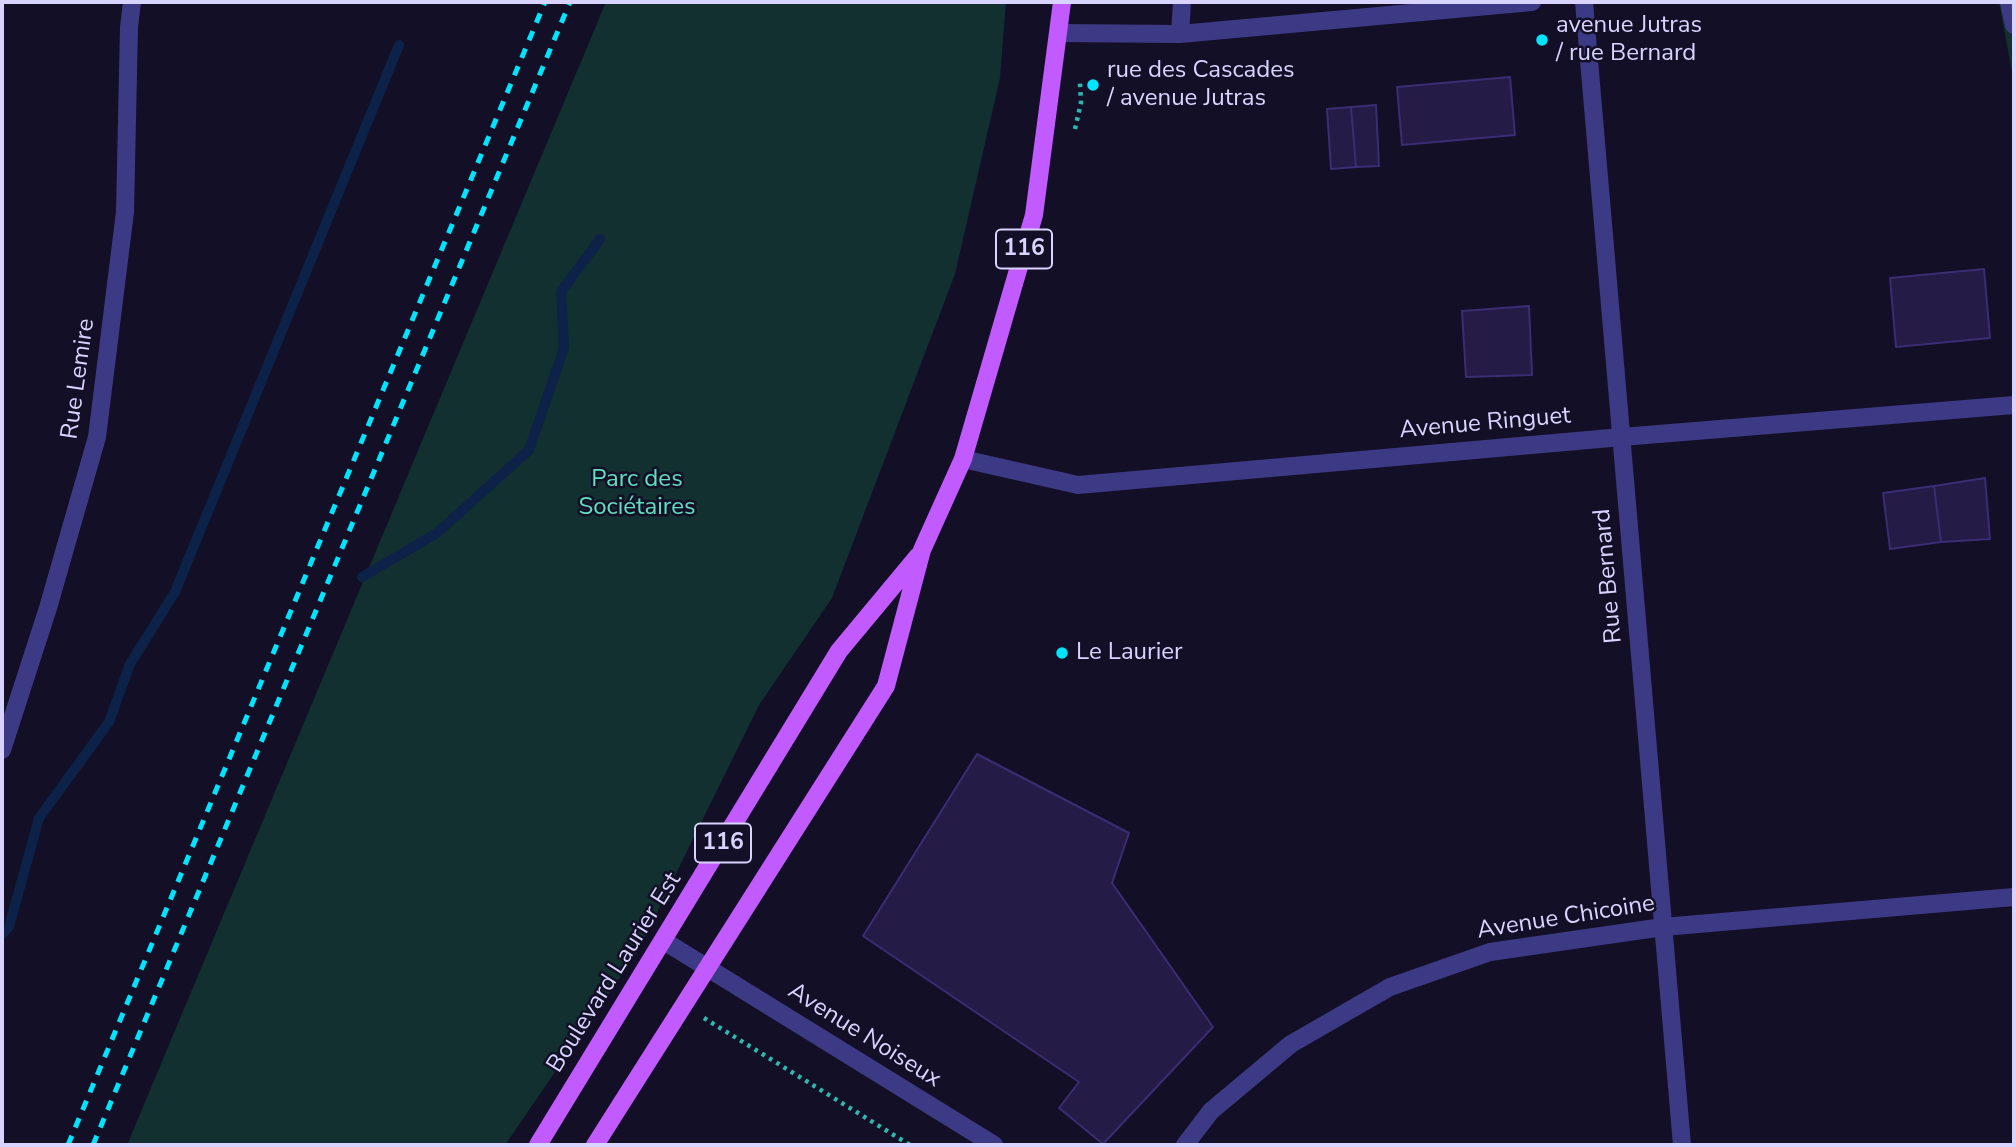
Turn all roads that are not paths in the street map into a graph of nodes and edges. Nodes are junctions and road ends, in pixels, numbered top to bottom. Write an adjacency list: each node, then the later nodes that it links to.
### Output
1 (132, 2): 14 (street, Rue Lemire)
2 (1062, 2): 8 (main road, Boulevard Laurier Est / 116)
3 (1182, 2): 9 (street)
4 (1532, 2): 9 (street)
5 (1584, 2): 11 (street, Rue Bernard)
6 (2009, 2): 7 (street)
7 (2014, 25)
8 (1059, 33): 9 (street); 12 (main road, Boulevard Laurier Est / 116)
9 (1180, 34)
10 (2014, 405): 11 (street, Avenue Ringuet)
11 (1622, 437): 12 (street, Avenue Ringuet); 16 (street, Rue Bernard)
12 (963, 459): 13 (main road, Boulevard Laurier Est / 116)
13 (922, 550): 17 (main road, Boulevard Laurier Est / 116); 18 (main road, Boulevard Laurier Est / 116)
14 (2, 750)
15 (2014, 897): 16 (street, Avenue Chicoine)
16 (1663, 926): 22 (street, Avenue Chicoine); 23 (street, Rue Bernard)
17 (664, 941): 18 (street, Avenue Noiseux); 19 (main road, Boulevard Laurier Est / 116)
18 (708, 968): 20 (main road, Boulevard Laurier Est / 116); 21 (street, Avenue Noiseux)
19 (538, 1145)
20 (595, 1145)
21 (994, 1145)
22 (1185, 1145)
23 (1682, 1145)

